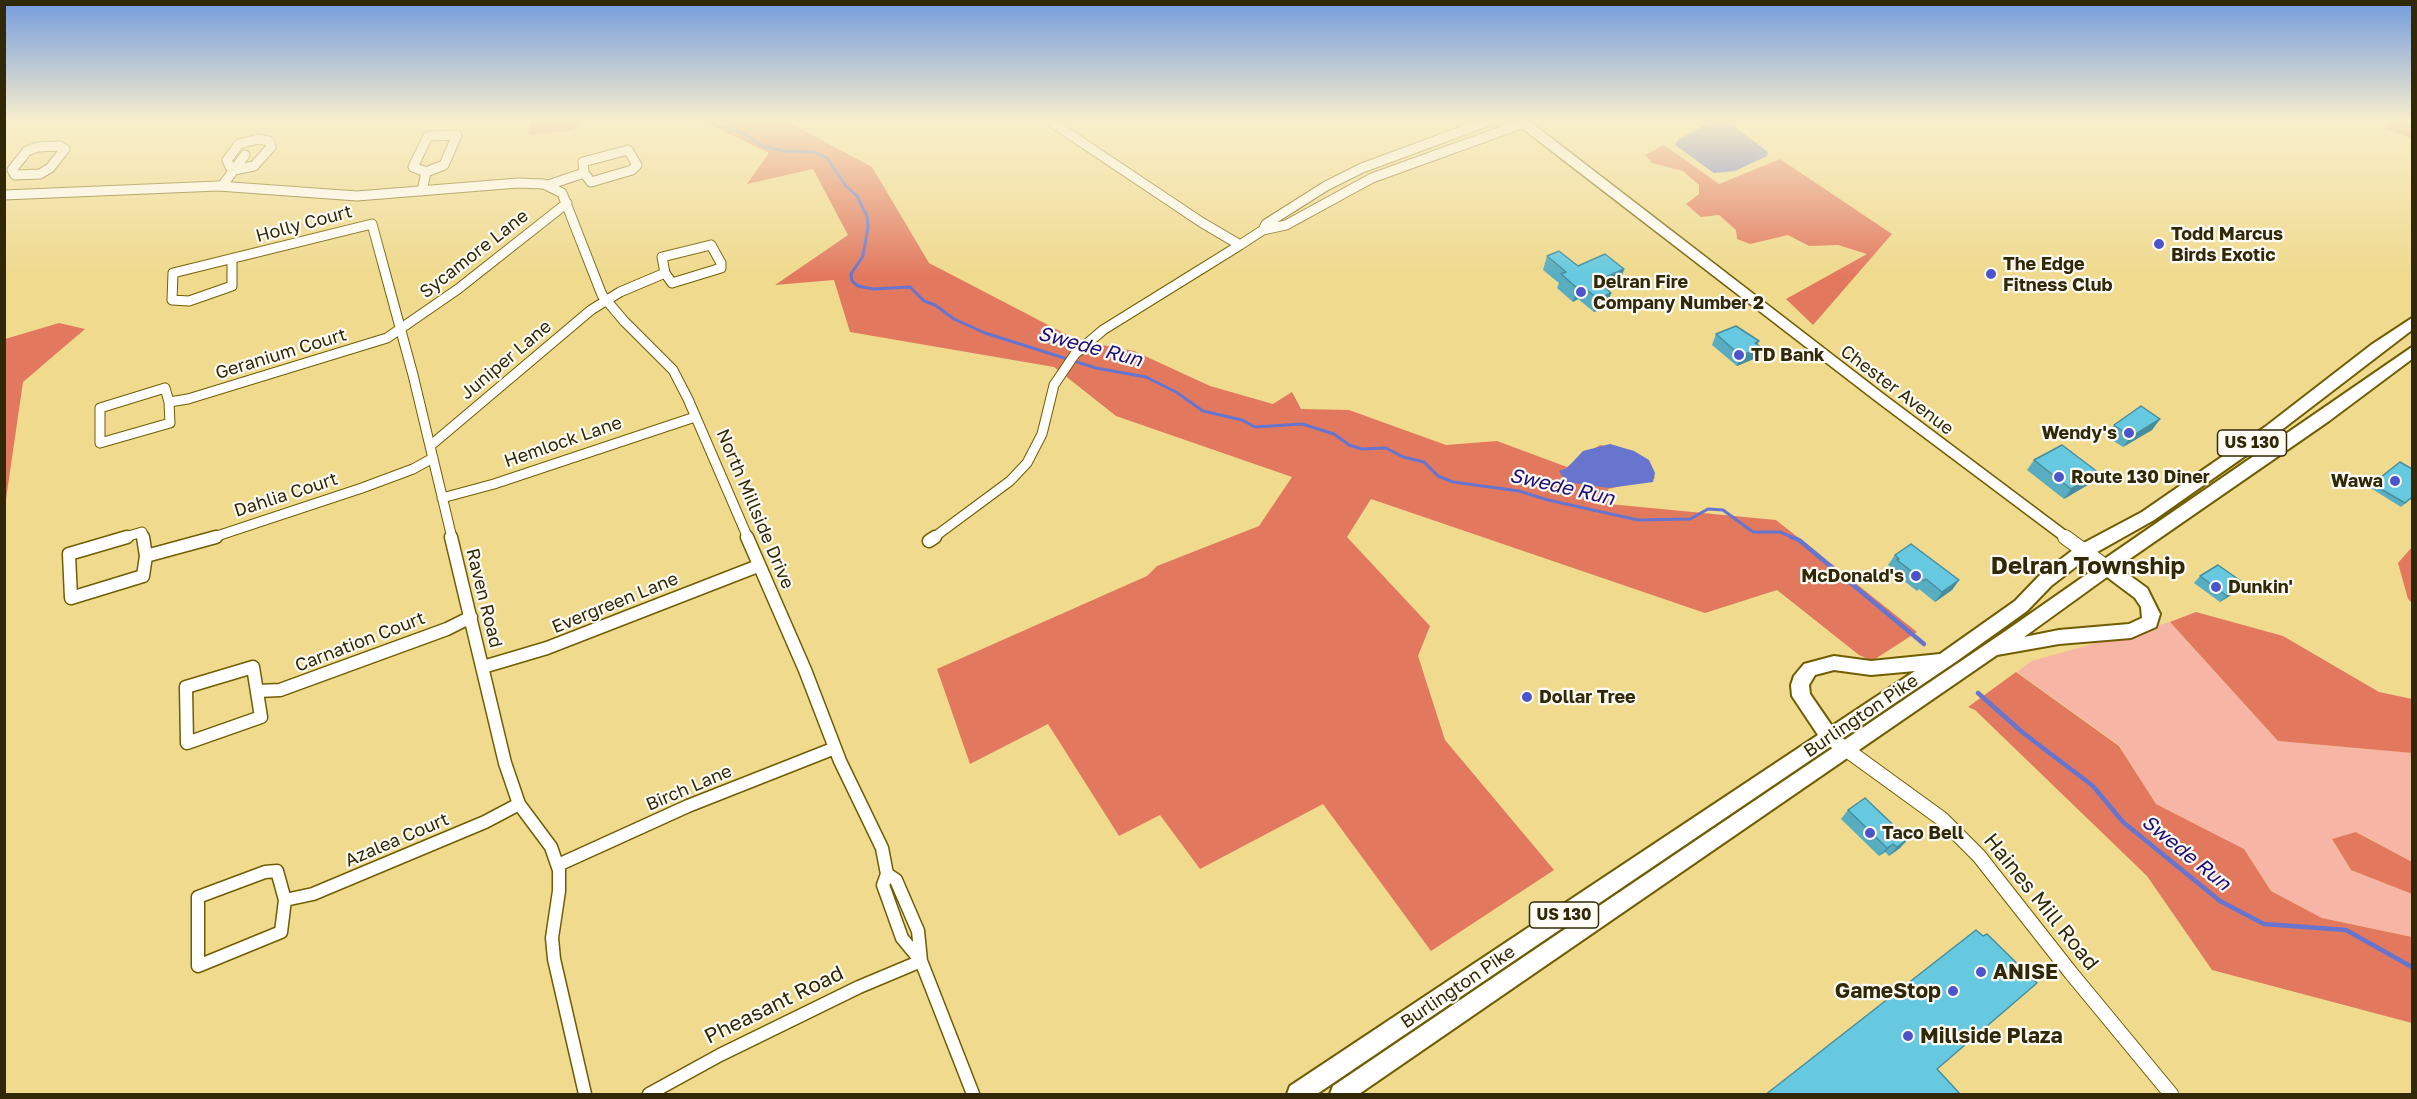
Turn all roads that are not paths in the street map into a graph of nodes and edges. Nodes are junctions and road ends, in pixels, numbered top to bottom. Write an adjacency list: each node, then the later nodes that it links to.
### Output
1 (13, 172): 11 (street)
2 (43, 172): 11 (street)
3 (232, 172): 13 (street)
4 (426, 172): 14 (street)
5 (624, 172): 10 (street)
6 (1127, 172): 18 (street)
7 (1353, 172): 17 (street)
8 (1387, 172): 17 (street)
9 (1588, 172): 31 (street, Chester Avenue)
10 (584, 173): 12 (street)
11 (26, 176): 15 (street)
12 (548, 185): 14 (street); 16 (street, North Millside Drive)
13 (222, 186): 14 (street); 15 (street)
14 (422, 191)
15 (8, 195)
16 (567, 203): 21 (street, North Millside Drive); 23 (street, Sycamore Lane)
17 (1263, 230): 18 (street)
18 (1240, 245): 30 (street)
19 (232, 259): 19 (street, Holly Court); 23 (street, Holly Court)
20 (665, 273): 20 (street); 21 (street, Juniper Lane)
21 (606, 300): 26 (street, North Millside Drive); 27 (street, Juniper Lane)
22 (2412, 323): 31 (highway, Burlington Pike / US 130)
23 (400, 330): 25 (street, Geranium Court); 27 (street, Raven Road)
24 (2412, 352): 34 (highway, Burlington Pike / US 130)
25 (169, 402): 25 (street)
26 (695, 417): 29 (street, Hemlock Lane); 33 (street, North Millside Drive)
27 (430, 446): 28 (street, Raven Road)
28 (433, 458): 29 (street, Raven Road); 32 (street, Dahlia Court)
29 (442, 498): 35 (street, Raven Road)
30 (929, 541)
31 (2084, 551): 34 (street, Chester Avenue); 37 (highway, Burlington Pike / US 130)
32 (146, 556): 32 (street)
33 (758, 566): 38 (street, Evergreen Lane); 41 (street, North Millside Drive)
34 (2106, 567): 36 (highway, Burlington Pike / US 130); 36 (highway)
35 (471, 617): 38 (street, Raven Road); 39 (street, Carnation Court)
36 (1990, 651): 42 (highway, Burlington Pike / US 130)
37 (1945, 660): 40 (highway, Burlington Pike / US 130); 40 (highway)
38 (483, 667): 43 (street, Raven Road)
39 (258, 691): 39 (street)
40 (1829, 737): 42 (street, Haines Mill Road); 50 (highway, Burlington Pike / US 130)
41 (835, 748): 44 (street, Birch Lane); 46 (street, North Millside Drive)
42 (1848, 749): 51 (highway, Burlington Pike / US 130); 52 (street, Haines Mill Road)
43 (519, 804): 44 (street, Raven Road); 45 (street, Azalea Court)
44 (558, 865): 47 (street)
45 (285, 900): 45 (street)
46 (921, 961): 48 (street, Pheasant Road); 49 (street, North Millside Drive)
47 (585, 1095)
48 (649, 1095)
49 (973, 1095)
50 (1298, 1095)
51 (1341, 1095)
52 (2171, 1095)

